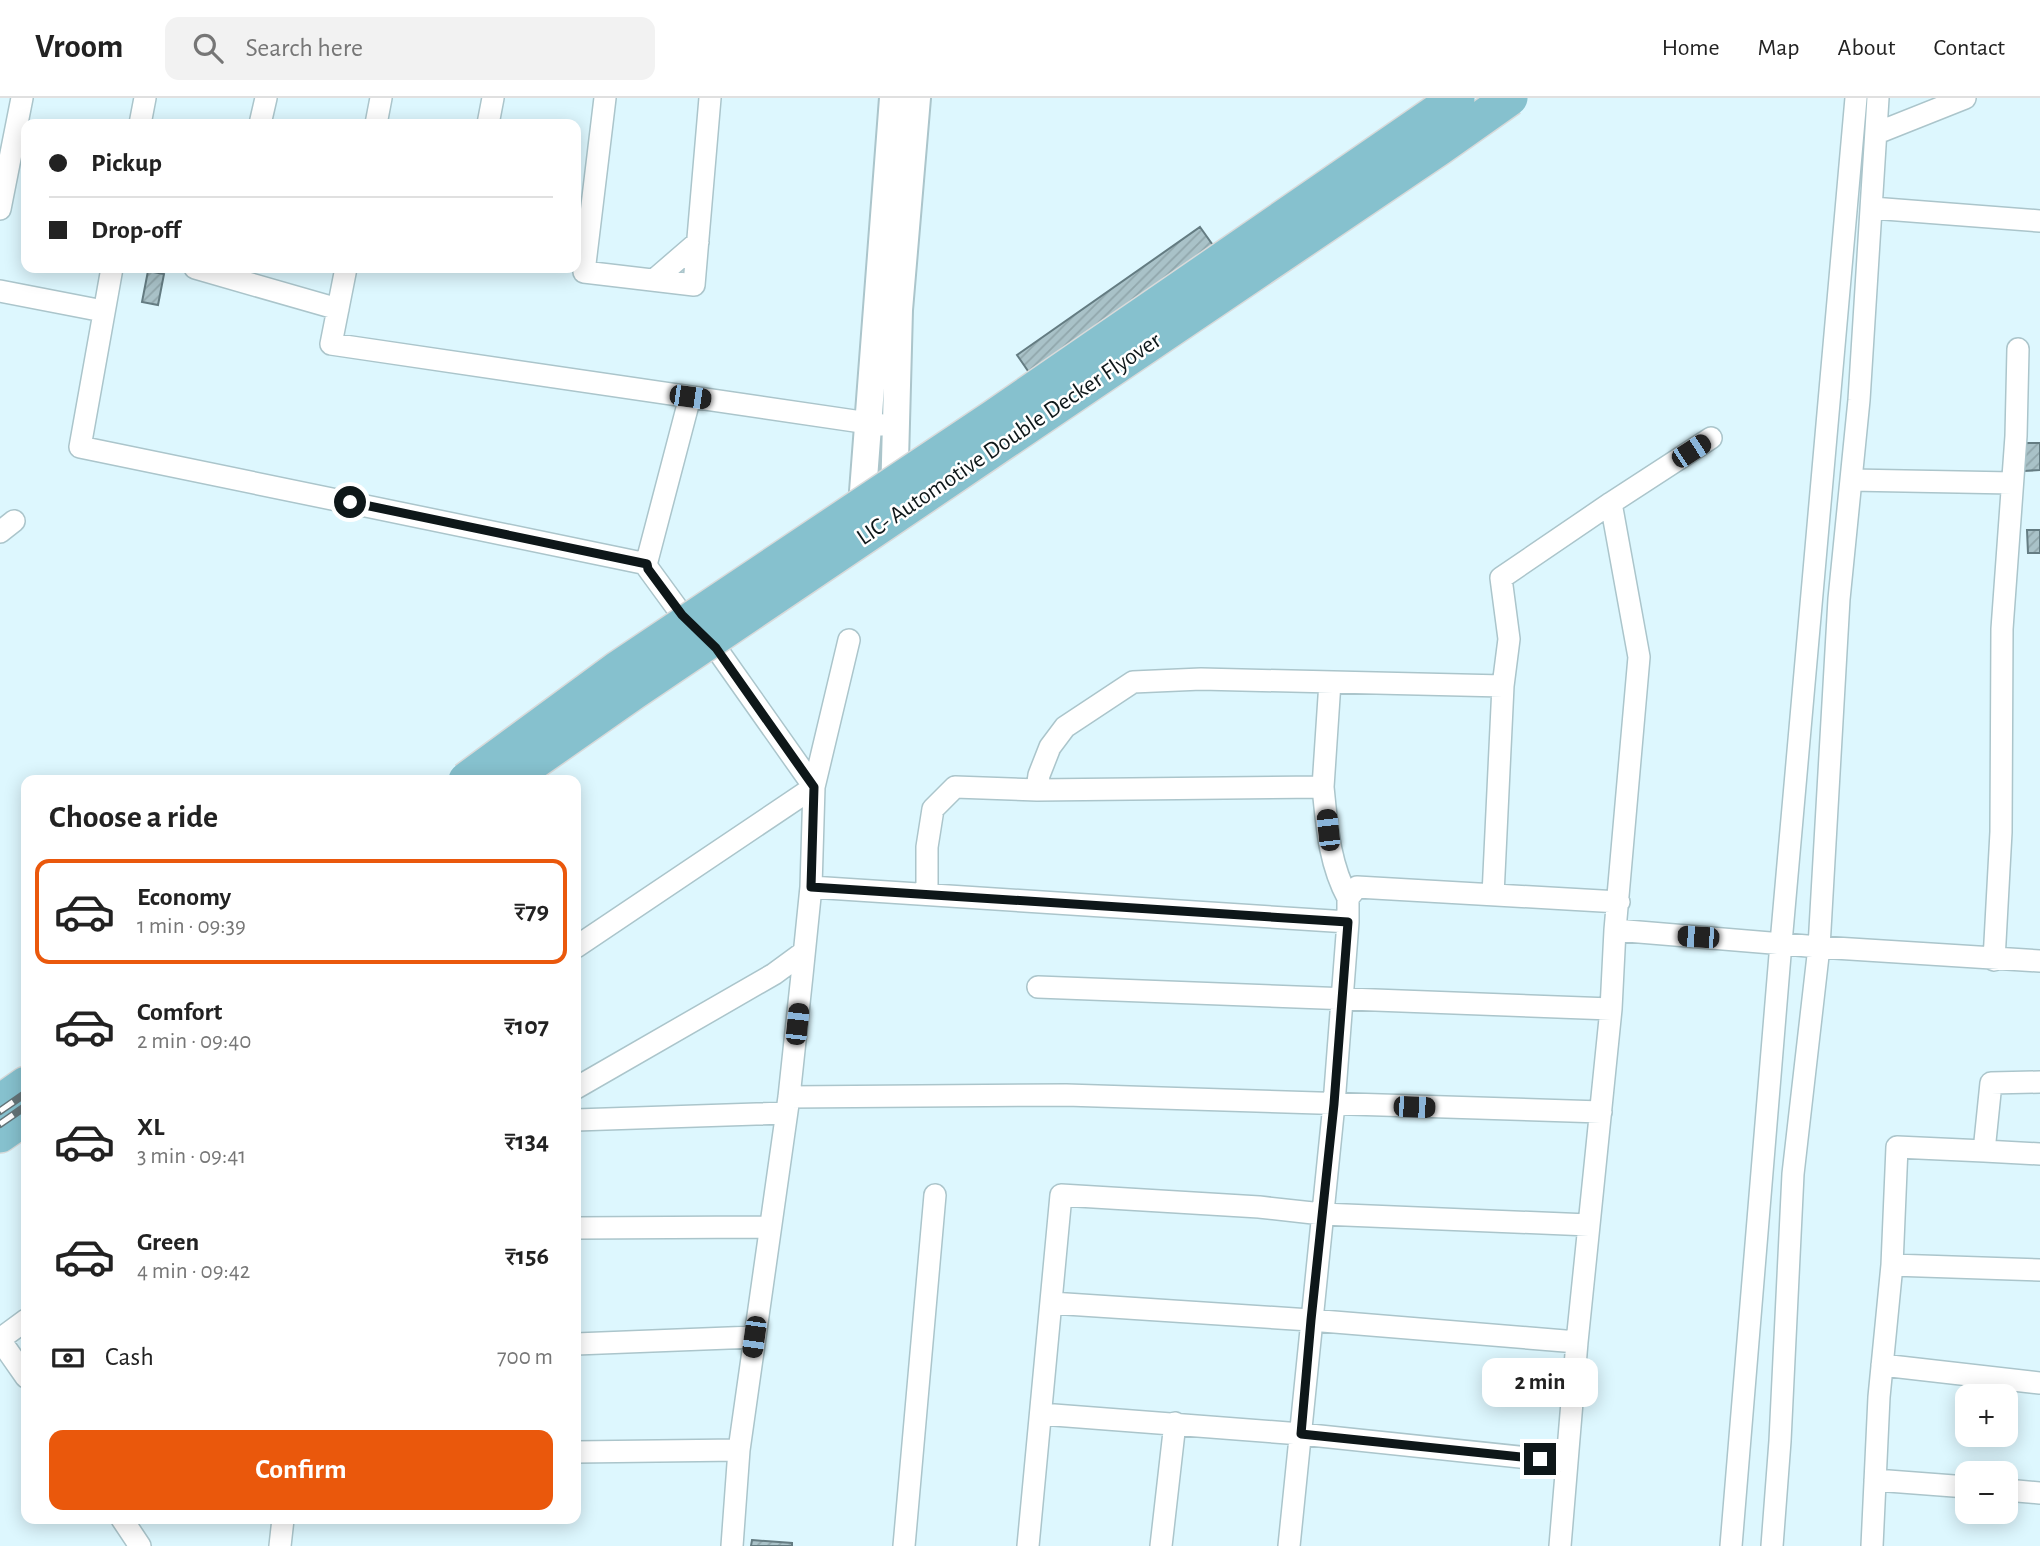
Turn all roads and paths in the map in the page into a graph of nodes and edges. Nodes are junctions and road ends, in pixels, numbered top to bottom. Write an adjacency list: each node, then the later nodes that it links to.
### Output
1 (22, 98): 21 (street)
2 (145, 98): 15 (street)
3 (266, 98): 16 (street)
4 (381, 98): 17 (street)
5 (493, 98): 18 (street)
6 (605, 98): 24 (street)
7 (710, 98): 23 (street)
8 (893, 98): 34 (street)
9 (917, 98): 35 (street)
10 (1457, 98): 46 (main road, LIC- Automotive Double Decker Flyover, bridge)
11 (1510, 98): 47 (main road, LIC- Automotive Double Decker Flyover, bridge)
12 (1856, 98): 58 (street)
13 (1878, 98): 19 (street)
14 (1965, 98): 19 (street)
15 (141, 119)
16 (261, 119)
17 (377, 119)
18 (489, 119)
19 (1877, 133): 20 (street)
20 (1872, 208): 22 (street); 37 (street)
21 (0, 209)
22 (2040, 221)
23 (698, 242): 28 (street); 28 (street)
24 (581, 251): 28 (street)
25 (111, 273): 31 (street)
26 (212, 273): 30 (street)
27 (345, 273): 30 (street)
28 (654, 280)
29 (0, 291): 31 (street)
30 (338, 309): 33 (street)
31 (103, 311): 42 (street)
32 (2018, 349): 38 (street)
33 (690, 397): 34 (street); 42 (street)
34 (868, 423): 35 (street); 41 (street)
35 (895, 426): 40 (street)
36 (1711, 438): 39 (street)
37 (1851, 480): 38 (street); 60 (street)
38 (2012, 484): 62 (street)
39 (1611, 503): 45 (street); 55 (street)
40 (894, 527)
41 (858, 551)
42 (647, 564): 48 (street)
43 (849, 640): 48 (street)
44 (1330, 682): 45 (street); 49 (street); 50 (street)
45 (1503, 686): 53 (street)
46 (473, 775)
47 (515, 775)
48 (814, 787): 51 (street); 59 (street)
49 (1323, 787): 50 (street); 54 (street)
50 (1037, 790): 52 (street)
51 (811, 887): 52 (street); 61 (street)
52 (927, 894): 56 (street)
53 (1493, 895): 54 (street); 55 (street)
54 (1348, 898): 56 (street)
55 (1619, 902): 57 (street)
56 (1348, 922): 65 (street)
57 (1615, 930): 58 (street); 66 (street)
58 (1781, 943): 60 (street); 74 (street)
59 (581, 944)
60 (1819, 947): 62 (street); 75 (street)
61 (804, 952): 68 (street); 72 (street)
62 (1994, 960): 63 (street)
63 (2040, 961)
64 (1038, 987): 65 (street)
65 (1342, 999): 66 (street); 71 (street)
66 (1611, 1009): 73 (street)
67 (2040, 1082): 79 (street)
68 (581, 1085)
69 (21, 1087): 70 (main road)
70 (0, 1102)
71 (1334, 1104): 72 (street); 73 (street); 82 (street)
72 (788, 1105): 76 (street); 84 (street)
73 (1601, 1112): 83 (street)
74 (1768, 1118): 75 (street); 119 (street)
75 (1800, 1119): 120 (street)
76 (581, 1120)
77 (21, 1121): 78 (main road)
78 (0, 1135)
79 (1983, 1151): 80 (street); 86 (street)
80 (2040, 1154)
81 (935, 1195): 113 (street)
82 (1322, 1213): 83 (street); 88 (street); 89 (street)
83 (1589, 1225): 93 (street)
84 (770, 1227): 85 (street); 91 (street)
85 (581, 1228)
86 (1892, 1265): 87 (street); 95 (street)
87 (2040, 1270)
88 (1051, 1303): 89 (street); 98 (street)
89 (1311, 1320): 93 (street); 100 (street)
90 (21, 1324): 92 (street)
91 (754, 1337): 94 (street); 101 (street)
92 (0, 1339): 96 (street)
93 (1577, 1342): 103 (street)
94 (581, 1344)
95 (1882, 1365): 97 (street); 104 (street)
96 (21, 1370)
97 (2040, 1383)
98 (1041, 1414): 99 (street); 114 (street)
99 (1175, 1423): 100 (street); 115 (street)
100 (1301, 1434): 103 (street); 116 (street)
101 (739, 1450): 102 (street); 112 (street)
102 (581, 1452)
103 (1567, 1462): 118 (street)
104 (1875, 1480): 105 (street); 121 (street)
105 (1955, 1486)
106 (2018, 1491): 107 (street)
107 (2040, 1493)
108 (125, 1524): 110 (street)
109 (282, 1524): 111 (street)
110 (140, 1546)
111 (280, 1546)
112 (732, 1546)
113 (904, 1546)
114 (1028, 1546)
115 (1161, 1546)
116 (1289, 1546): 117 (street)
117 (1295, 1546)
118 (1560, 1546)
119 (1731, 1546)
120 (1772, 1546)
121 (1872, 1546)

